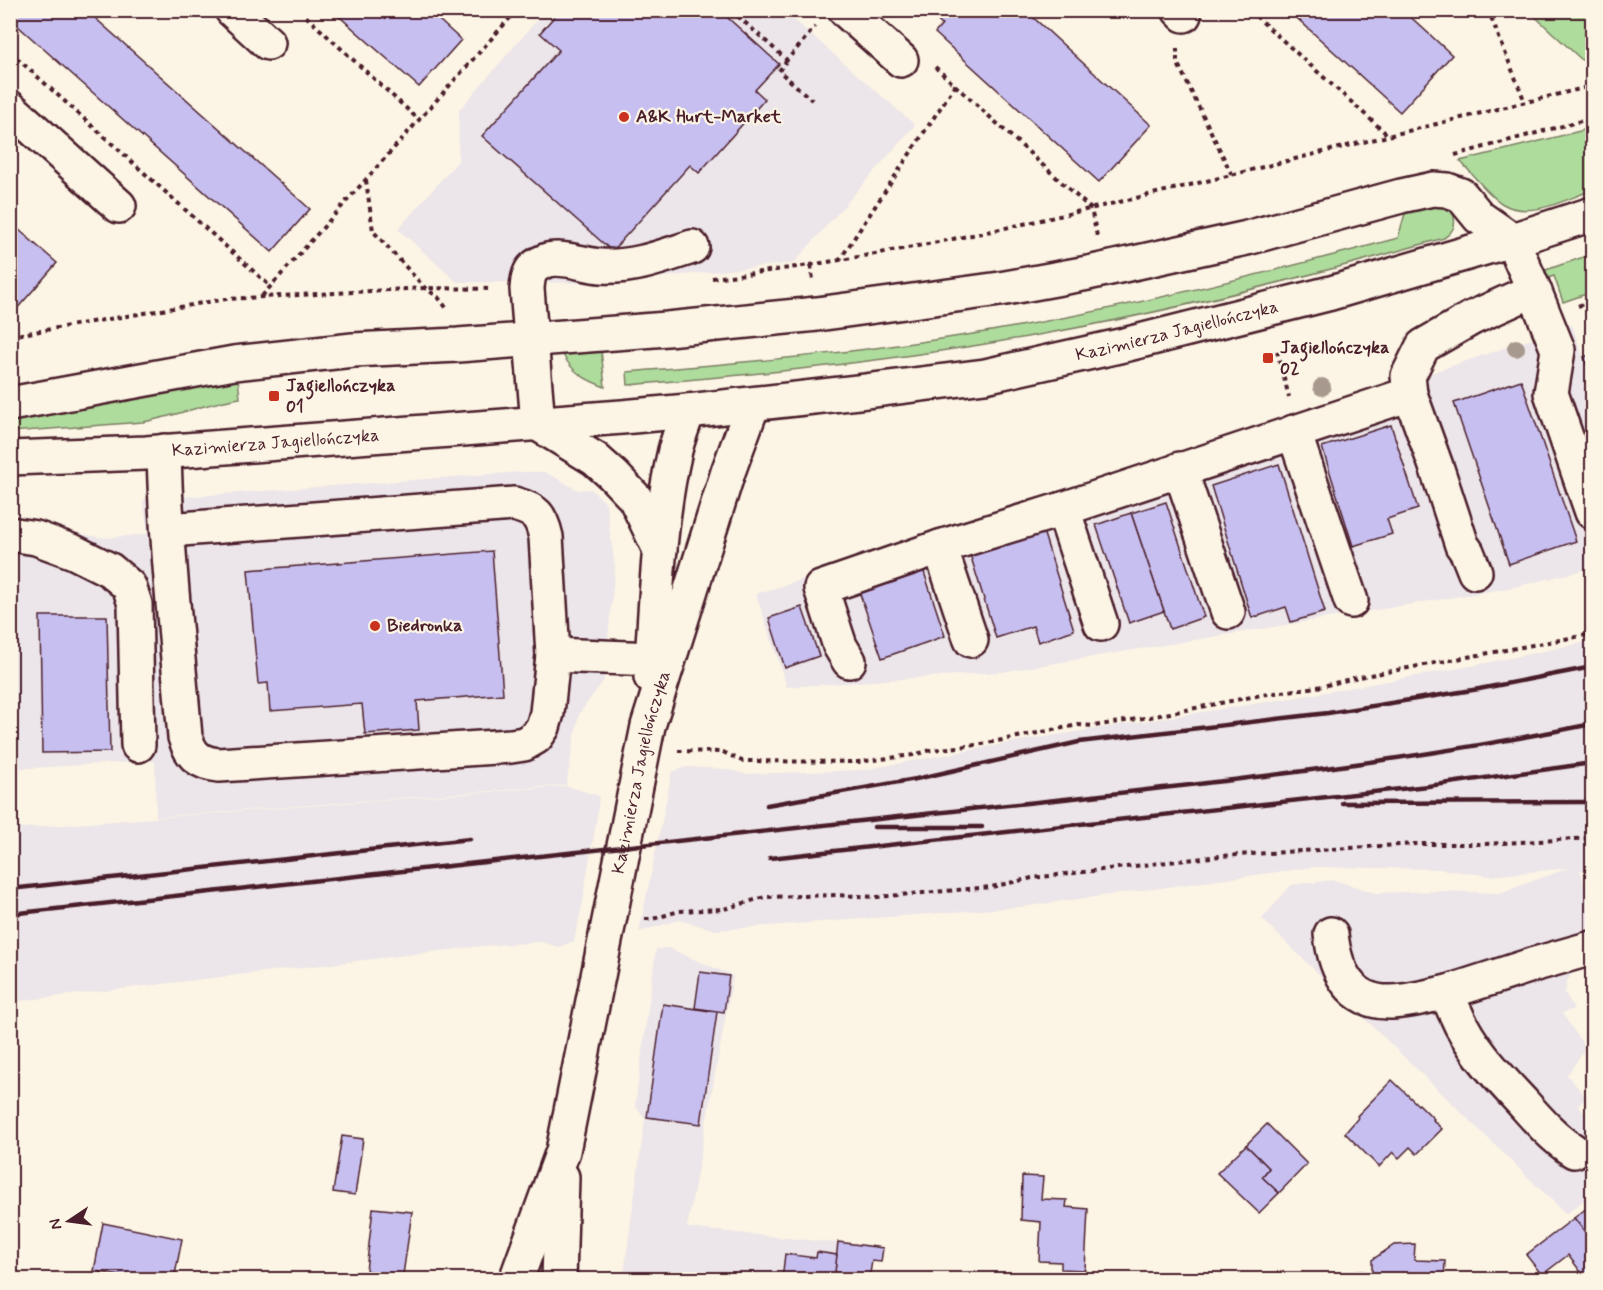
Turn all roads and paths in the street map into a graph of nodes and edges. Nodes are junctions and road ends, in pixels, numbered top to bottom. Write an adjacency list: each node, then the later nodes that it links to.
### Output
1 (232, 10): 10 (street)
2 (299, 10): 20 (path)
3 (517, 10): 20 (path)
4 (731, 10): 12 (path)
5 (845, 10): 13 (street)
6 (1249, 10): 21 (path)
7 (1488, 10): 17 (path)
8 (1181, 13): 23 (path)
9 (815, 27): 12 (path)
10 (268, 43)
11 (10, 52): 33 (path)
12 (787, 60): 16 (path)
13 (916, 62): 14 (path)
14 (956, 84): 26 (path); 31 (path)
15 (1593, 86): 17 (path)
16 (812, 100)
17 (1525, 102): 21 (path)
18 (10, 108): 25 (street)
19 (1593, 118): 22 (path)
20 (419, 120): 24 (path)
21 (1389, 136): 23 (path)
22 (1450, 156)
23 (1232, 175): 26 (path)
24 (366, 180): 33 (path); 34 (path)
25 (119, 206)
26 (1091, 208): 29 (path); 31 (path)
27 (1593, 214): 28 (street, Kazimierza Jagiellończyka)
28 (1512, 240): 36 (street); 39 (street); 44 (street, Kazimierza Jagiellończyka)
29 (1098, 244)
30 (692, 247): 35 (street)
31 (838, 261): 32 (path)
32 (709, 278)
33 (271, 287): 37 (path)
34 (425, 288): 35 (path); 37 (path); 40 (path)
35 (527, 290): 39 (street)
36 (1534, 290): 42 (street); 52 (street)
37 (262, 297): 38 (path)
38 (10, 336)
39 (531, 340): 40 (street); 46 (street)
40 (458, 345): 43 (street)
41 (1277, 351): 47 (path)
42 (1410, 394): 47 (street); 57 (street)
43 (10, 404)
44 (753, 404): 45 (street, Kazimierza Jagiellończyka); 66 (street, Kazimierza Jagiellończyka)
45 (688, 411): 46 (street, Kazimierza Jagiellończyka); 56 (street)
46 (538, 424): 48 (street, Kazimierza Jagiellończyka); 56 (street)
47 (1294, 432): 50 (street); 58 (street)
48 (164, 452): 49 (street, Kazimierza Jagiellończyka); 53 (street)
49 (10, 458)
50 (1180, 469): 51 (street); 59 (street)
51 (1063, 509): 55 (street); 60 (street)
52 (1593, 512)
53 (168, 530): 63 (street); 63 (street)
54 (10, 534): 67 (street)
55 (940, 546): 62 (street); 65 (street)
56 (660, 550): 64 (street)
57 (1475, 572)
58 (1351, 601)
59 (1227, 612)
60 (1101, 624)
61 (1593, 634): 68 (path)
62 (971, 640)
63 (554, 655): 64 (street)
64 (652, 659): 66 (street)
65 (849, 661)
66 (648, 726): 74 (street, Kazimierza Jagiellończyka)
67 (138, 745)
68 (673, 751)
69 (1593, 838): 70 (path)
70 (636, 920)
71 (1331, 934): 73 (street)
72 (1593, 948): 73 (street)
73 (1448, 992): 75 (street)
74 (563, 1151): 76 (street, Kazimierza Jagiellończyka); 77 (street, Kazimierza Jagiellończyka)
75 (1574, 1151)
76 (516, 1280)
77 (559, 1280)

